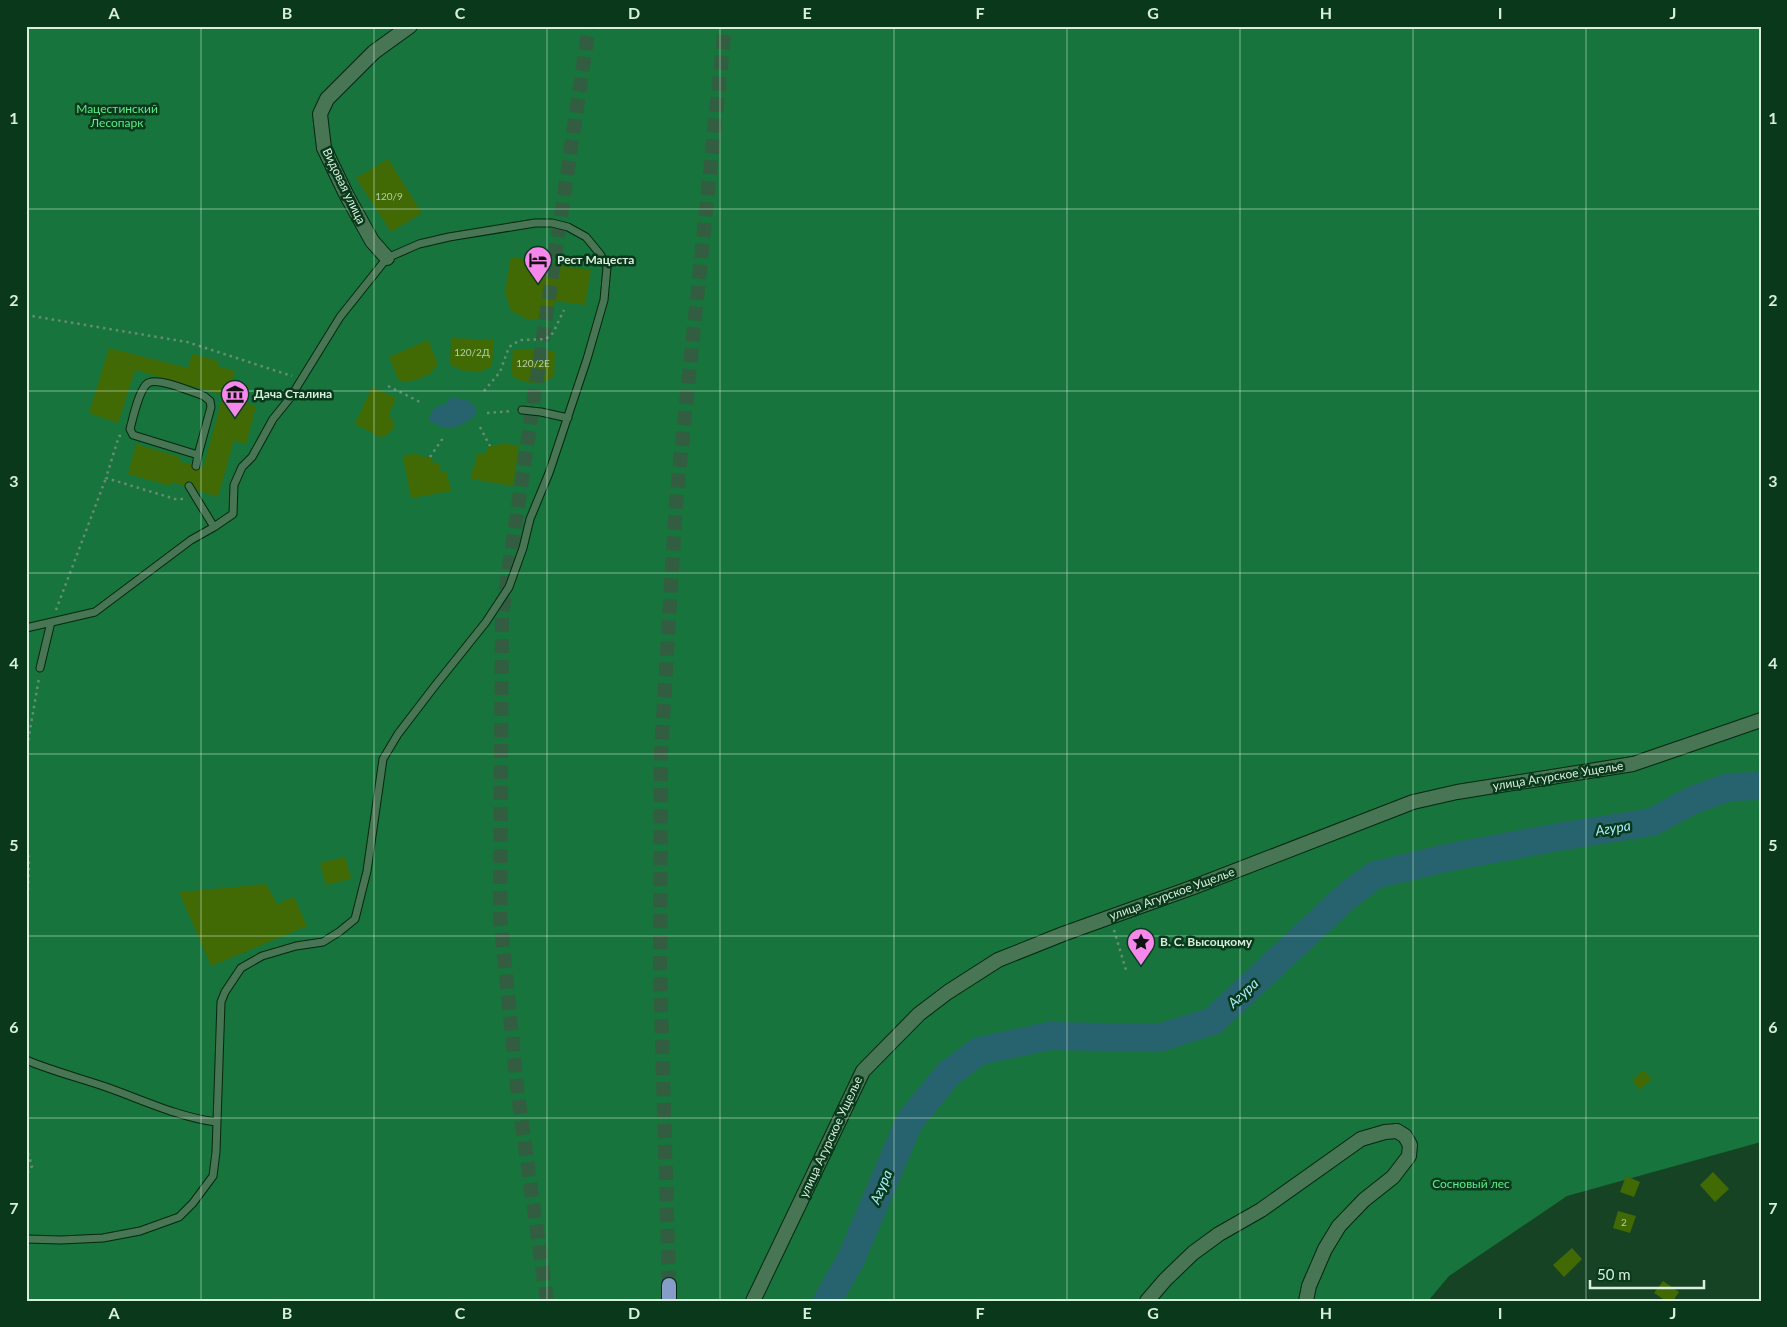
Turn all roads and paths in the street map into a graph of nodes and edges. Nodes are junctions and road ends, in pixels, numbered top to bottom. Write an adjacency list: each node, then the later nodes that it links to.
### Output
1 (410, 26): 2 (street, Видовая улица)
2 (388, 258): 5 (lane); 11 (lane)
3 (564, 310): 7 (path)
4 (26, 316): 5 (path)
5 (301, 379): 22 (lane)
6 (388, 386): 8 (path)
7 (484, 391)
8 (420, 402)
9 (522, 410): 10 (path); 11 (lane)
10 (487, 412)
11 (568, 418): 33 (lane)
12 (480, 427): 15 (path)
13 (132, 435): 16 (lane); 16 (lane); 19 (path)
14 (443, 438): 17 (path)
15 (490, 446)
16 (198, 455): 18 (lane)
17 (430, 457)
18 (196, 466)
19 (106, 478): 21 (path); 23 (path)
20 (189, 486): 21 (lane)
21 (196, 499): 22 (lane)
22 (214, 527): 23 (lane)
23 (52, 622): 24 (lane); 25 (lane)
24 (26, 628)
25 (40, 668): 27 (path)
26 (1761, 720): 29 (street, улица Агурское Ущелье)
27 (26, 753)
28 (26, 829): 30 (path)
29 (1110, 916): 31 (path); 39 (street, улица Агурское Ущелье)
30 (26, 946)
31 (1126, 970)
32 (26, 1060): 33 (lane)
33 (216, 1122): 36 (lane)
34 (26, 1147): 35 (path)
35 (26, 1176)
36 (26, 1240)
37 (669, 1285): 38 (highway)
38 (669, 1301)
39 (753, 1301)
40 (1147, 1301): 41 (street)
41 (1306, 1301)

